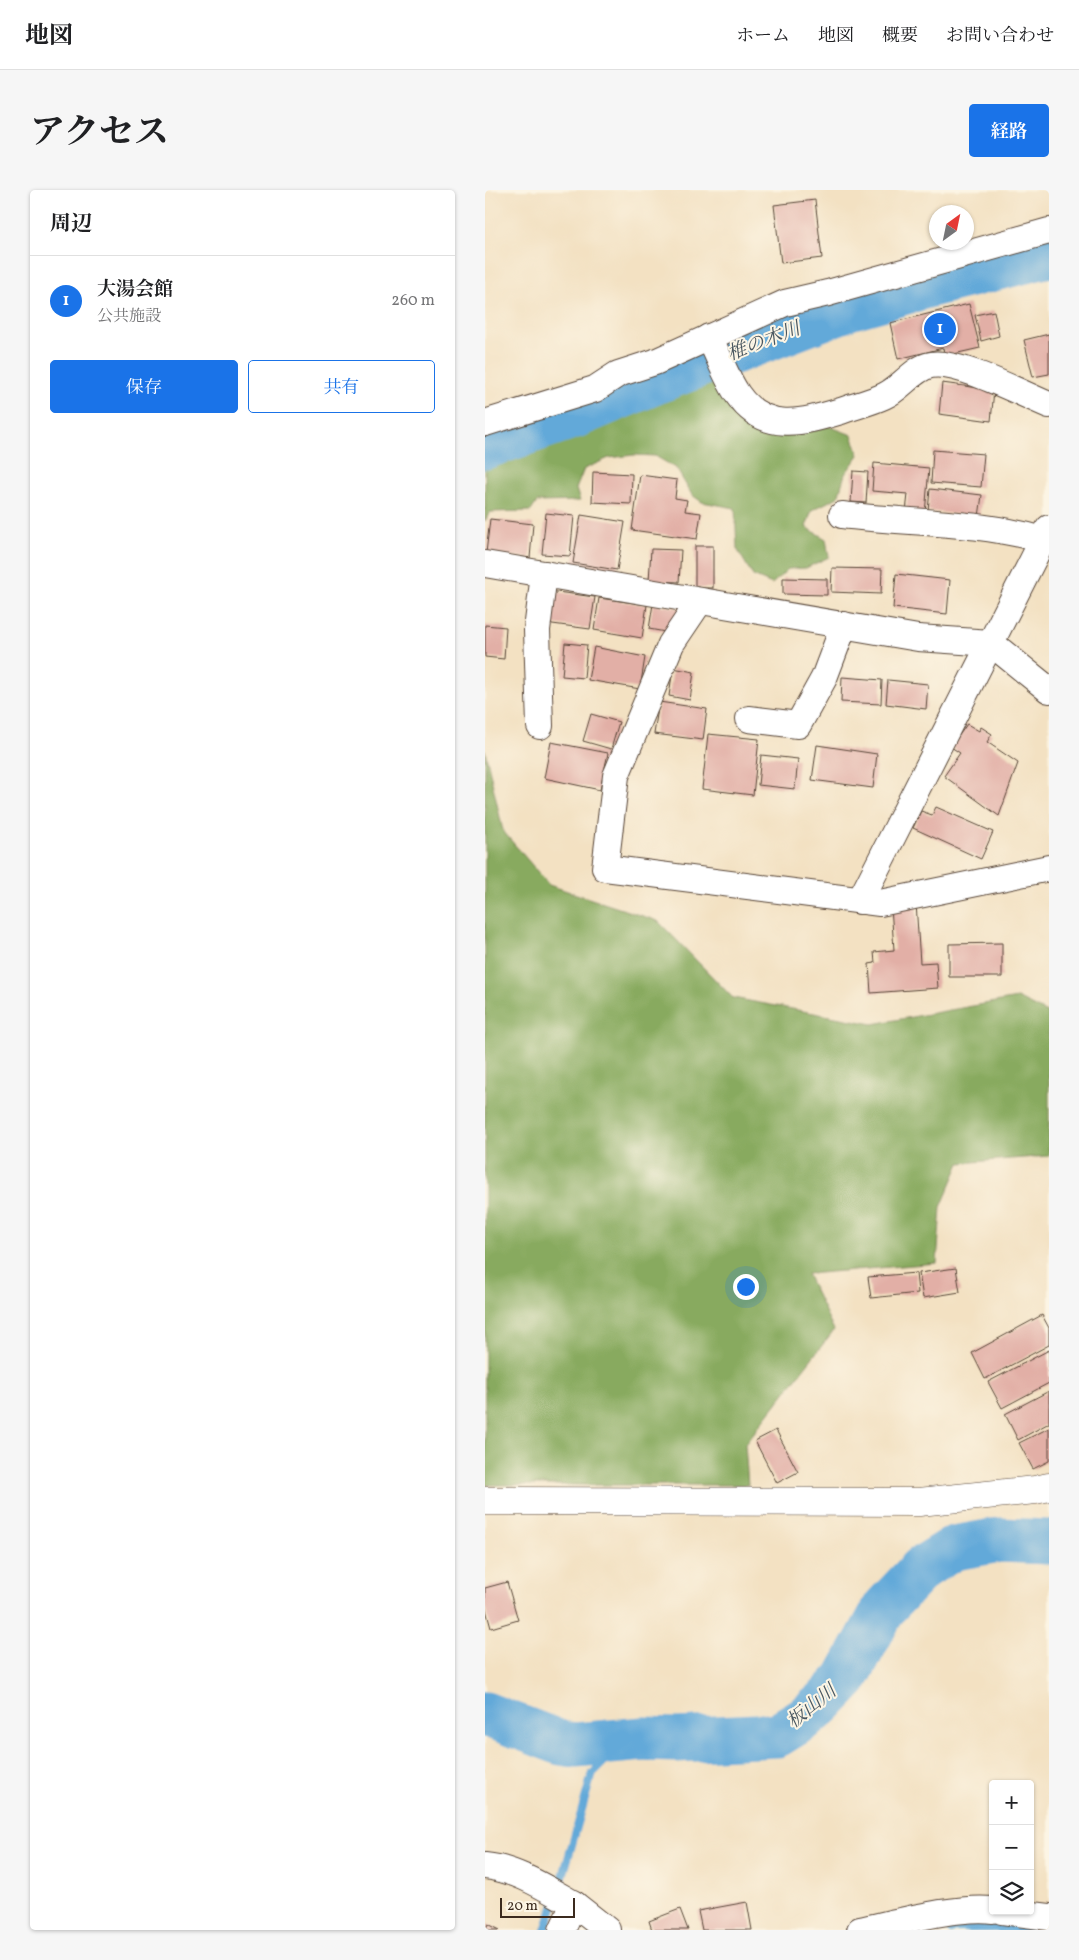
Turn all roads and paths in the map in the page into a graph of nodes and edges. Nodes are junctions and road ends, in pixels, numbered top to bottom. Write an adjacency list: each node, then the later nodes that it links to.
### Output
1 (1049, 231): 2 (street)
2 (709, 337): 3 (street); 4 (street)
3 (1049, 405)
4 (485, 423)
5 (842, 515): 6 (street)
6 (1046, 534): 11 (street)
7 (485, 564): 8 (street)
8 (544, 574): 9 (street); 14 (street)
9 (700, 601): 10 (street); 16 (street)
10 (844, 625): 11 (street); 13 (street)
11 (991, 643): 12 (street); 16 (street)
12 (1049, 690)
13 (749, 719)
14 (541, 726)
15 (1049, 868): 16 (street)
16 (860, 901)
17 (1049, 1487): 18 (street)
18 (485, 1501)
19 (485, 1866): 20 (street)
20 (574, 1904): 24 (street); 25 (street)
21 (989, 1909): 26 (street)
22 (1034, 1915): 23 (street)
23 (1049, 1917)
24 (562, 1930)
25 (607, 1930)
26 (861, 1930)

